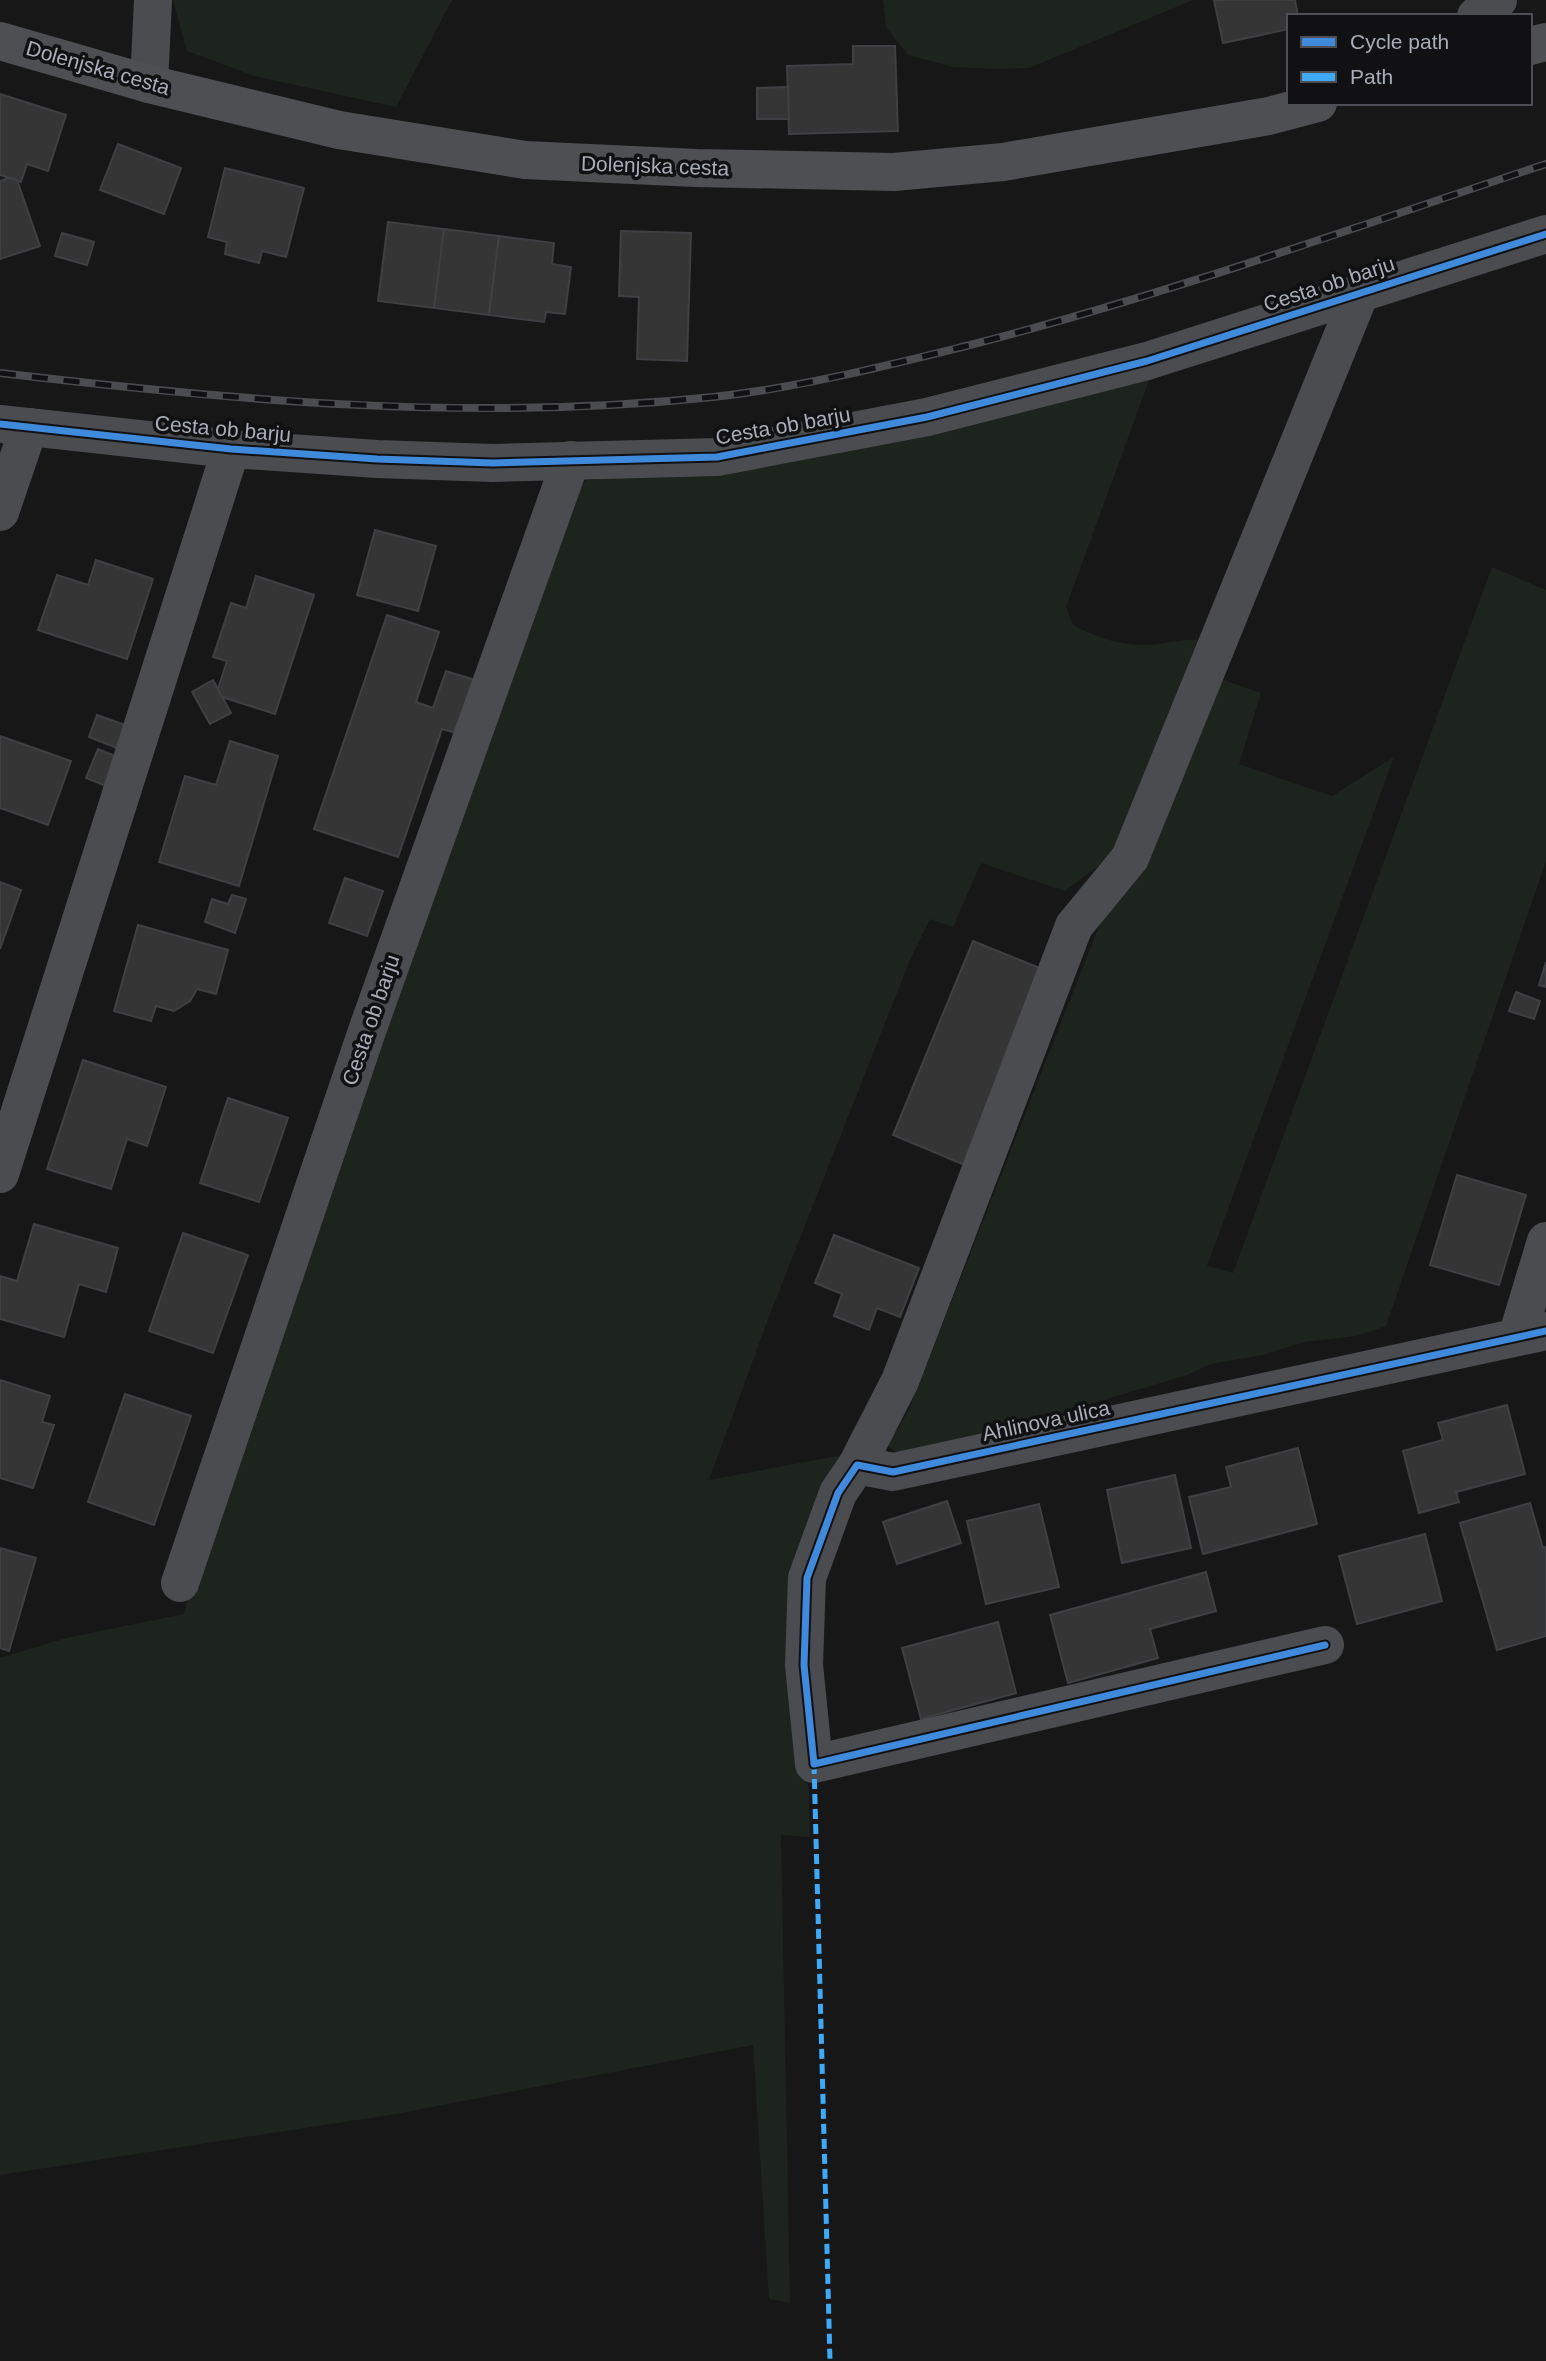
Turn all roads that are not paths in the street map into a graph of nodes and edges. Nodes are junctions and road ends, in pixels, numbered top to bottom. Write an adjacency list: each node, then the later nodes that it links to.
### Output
1 (153, 0): 5 (street)
2 (1498, 0): 3 (street)
3 (1479, 14)
4 (0, 41): 5 (main road, Dolenjska cesta)
5 (149, 83): 6 (main road, Dolenjska cesta)
6 (1310, 105)
7 (1546, 234): 8 (street, Cesta ob barju)
8 (1360, 293): 11 (street, Cesta ob barju); 16 (street)
9 (14, 426): 10 (street, Cesta ob barju); 12 (street, Cesta ob barju)
10 (231, 449): 11 (street, Cesta ob barju); 13 (street, Cesta ob barju)
11 (571, 460): 17 (street, Cesta ob barju)
12 (0, 512)
13 (0, 1174)
14 (1546, 1241): 15 (street)
15 (1531, 1334): 16 (street, Ahlinova ulica)
16 (857, 1465): 18 (street)
17 (180, 1583)
18 (1325, 1645)

